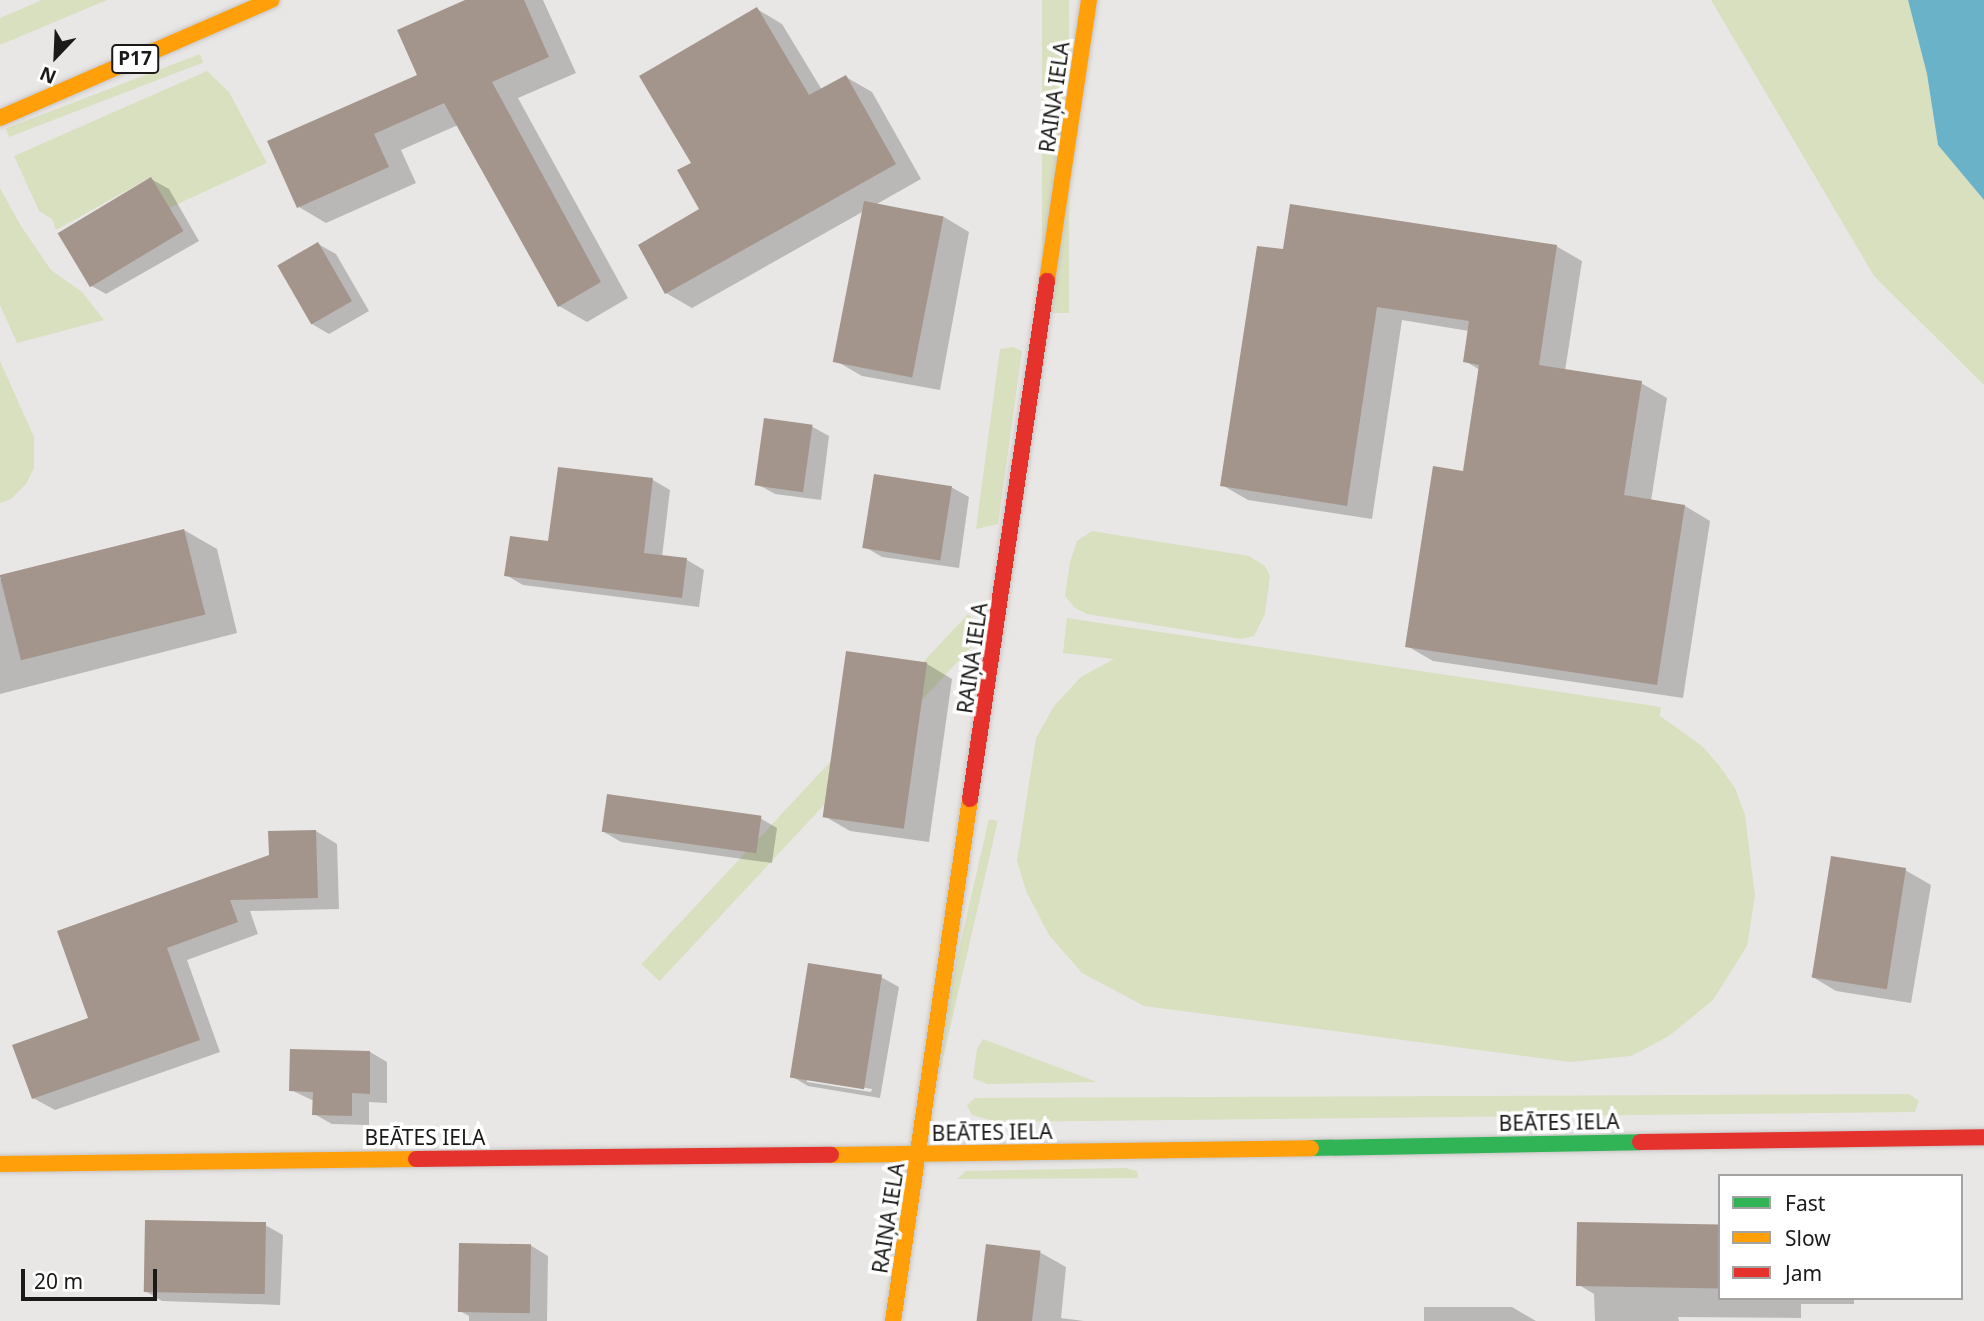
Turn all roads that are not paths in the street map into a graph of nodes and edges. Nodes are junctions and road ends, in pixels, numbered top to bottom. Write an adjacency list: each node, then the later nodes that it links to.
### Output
1 (271, 0): 3 (street, P17)
2 (1089, 0): 5 (street, RAIŅA IELA)
3 (0, 118)
4 (1984, 1137): 5 (street, BEĀTES IELA)
5 (919, 1154): 6 (street, BEĀTES IELA); 7 (street, RAIŅA IELA)
6 (0, 1164)
7 (893, 1321)

